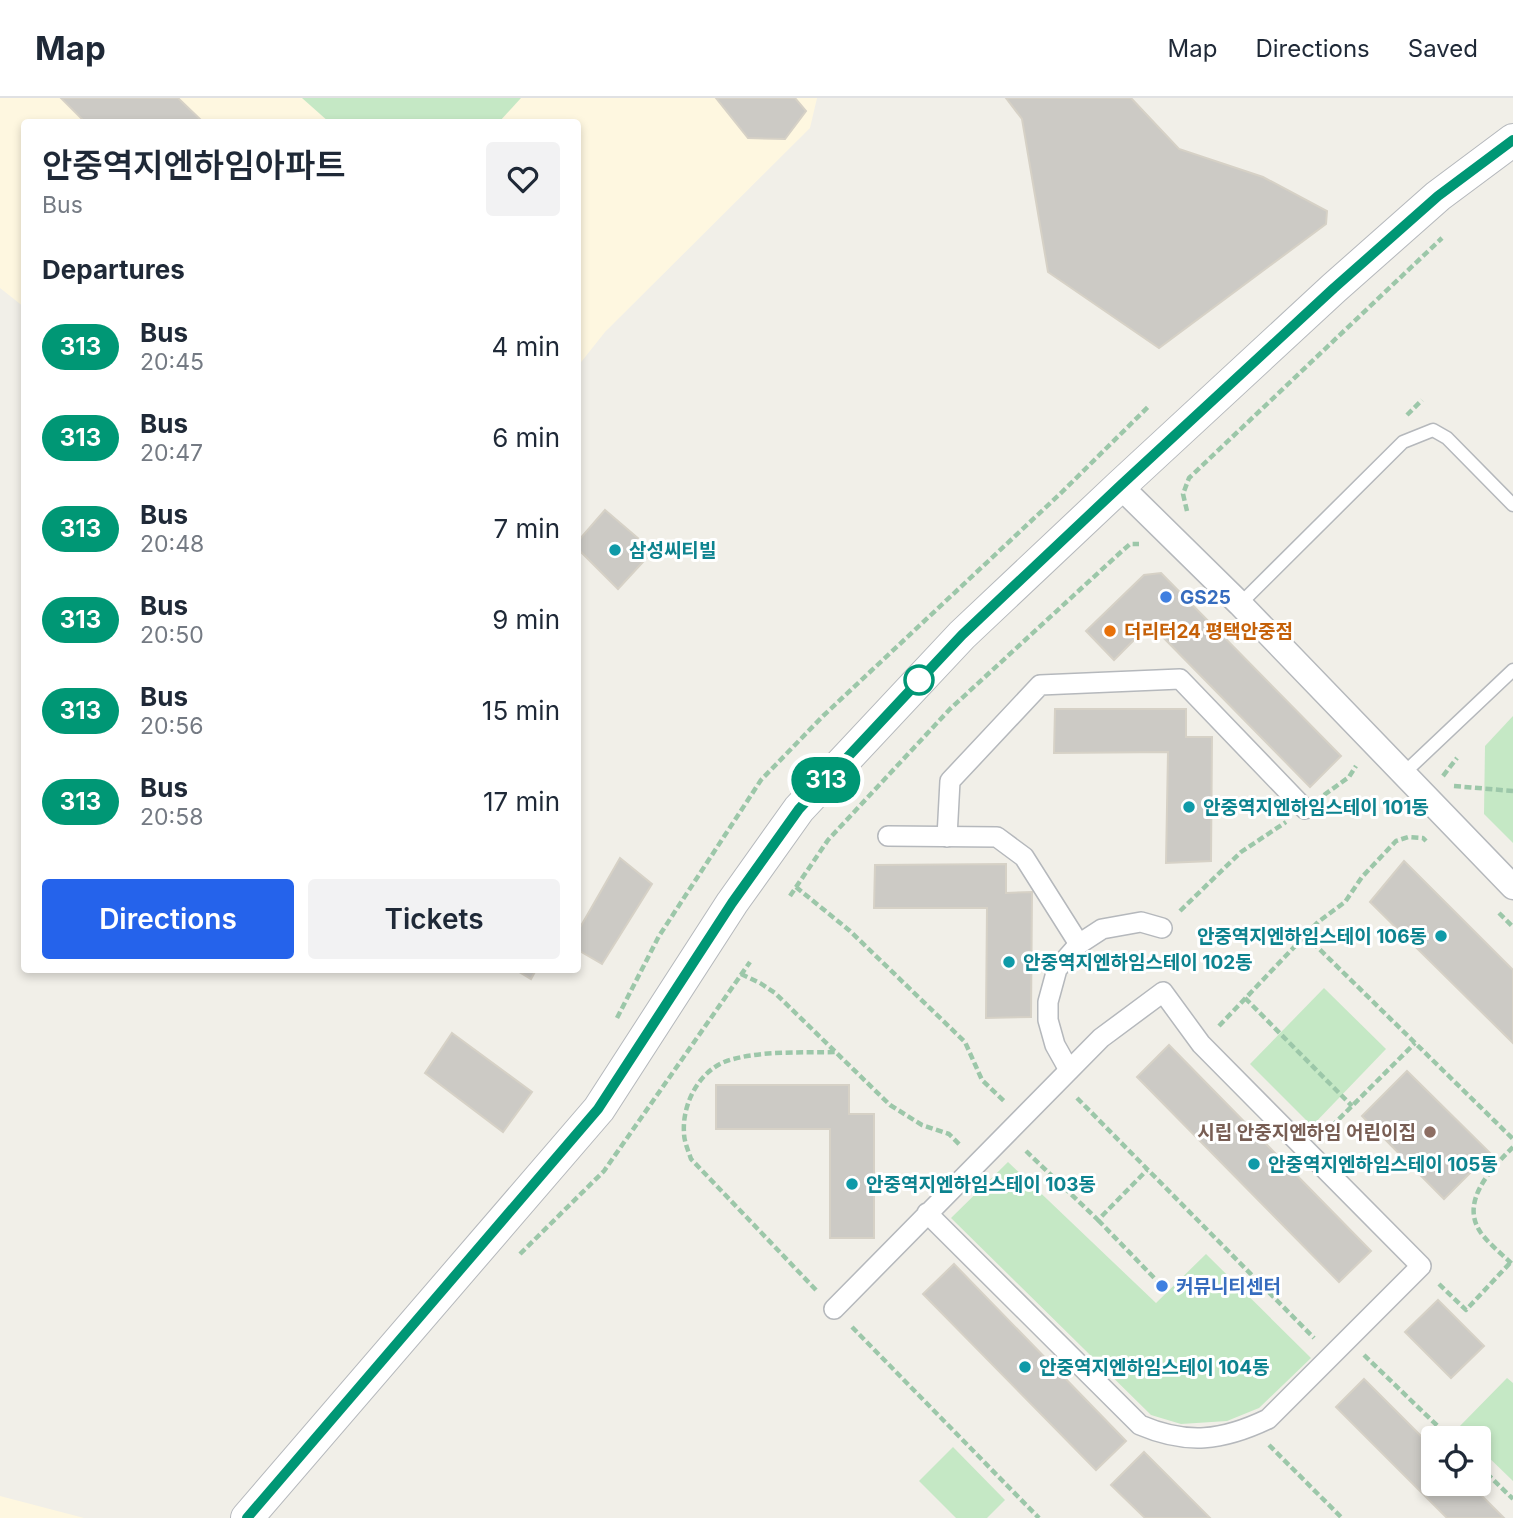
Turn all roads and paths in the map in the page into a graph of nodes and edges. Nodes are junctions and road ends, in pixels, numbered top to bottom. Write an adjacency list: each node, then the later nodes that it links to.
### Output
1 (1513, 140): 5 (street)
2 (1450, 231): 7 (path)
3 (1422, 400): 4 (path)
4 (1403, 419)
5 (1120, 486): 9 (street); 53 (street)
6 (1513, 505): 9 (lane)
7 (1189, 521)
8 (1144, 544): 19 (path)
9 (1240, 604): 13 (street)
10 (1513, 670): 13 (lane)
11 (1464, 751): 14 (path)
12 (1354, 759): 15 (path)
13 (1403, 774): 20 (street)
14 (1513, 791)
15 (1305, 808): 17 (street); 24 (path)
16 (888, 836): 17 (street)
17 (947, 837): 26 (street)
18 (1432, 847): 25 (path)
19 (796, 887): 21 (path); 34 (path)
20 (1513, 887)
21 (790, 896)
22 (1495, 909): 23 (path)
23 (1513, 927)
24 (1162, 928): 26 (street)
25 (1306, 935): 28 (path); 29 (path)
26 (1079, 944): 32 (street)
27 (741, 974): 31 (path)
28 (1245, 999): 30 (path); 33 (path)
29 (1415, 1043): 33 (path); 36 (path)
30 (1201, 1044): 32 (street); 38 (street)
31 (837, 1052): 39 (path); 46 (path)
32 (1064, 1075): 34 (street); 40 (path)
33 (1352, 1106): 38 (path)
34 (1021, 1118): 35 (street)
35 (1007, 1133): 39 (street); 42 (path)
36 (1513, 1139)
37 (1513, 1147): 43 (path)
38 (1307, 1151): 44 (street)
39 (977, 1163): 41 (street)
40 (1147, 1170): 42 (path); 48 (path)
41 (927, 1213): 46 (street); 50 (street)
42 (1098, 1220): 45 (path)
43 (1512, 1264): 44 (path)
44 (1421, 1266): 47 (street)
45 (1162, 1286)
46 (834, 1309): 54 (path)
47 (1348, 1340): 48 (street); 49 (path)
48 (1332, 1356): 50 (street)
49 (1438, 1426)
50 (1251, 1427): 55 (path)
51 (1491, 1478): 52 (path)
52 (1513, 1499)
53 (253, 1515)
54 (1039, 1518)
55 (1342, 1518)

